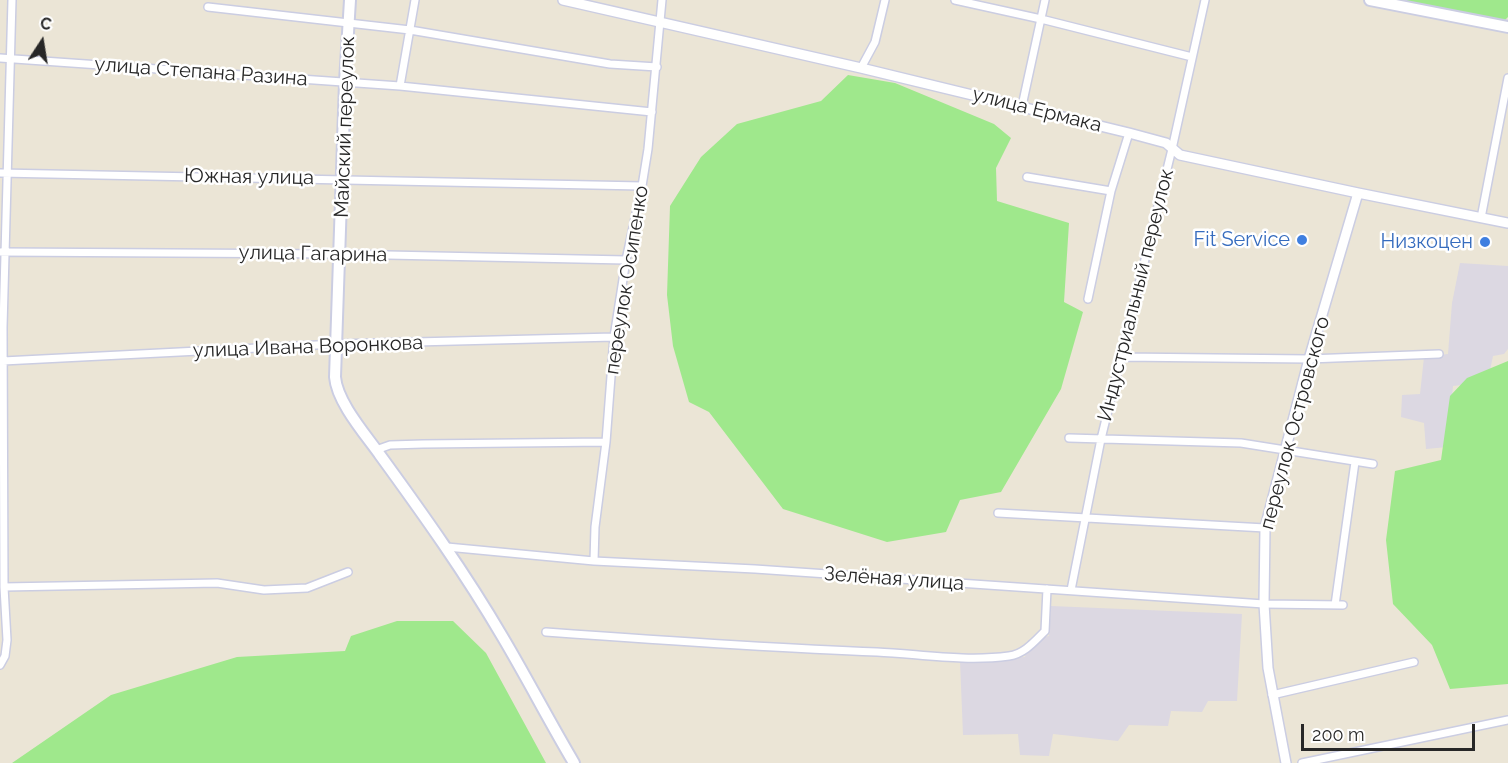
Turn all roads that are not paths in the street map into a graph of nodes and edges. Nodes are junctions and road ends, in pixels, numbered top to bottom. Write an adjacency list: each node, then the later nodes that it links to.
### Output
1 (12, 0): 19 (street)
2 (350, 0): 14 (main road, Майский переулок)
3 (415, 0): 16 (street)
4 (563, 0): 13 (street, улица Ермака)
5 (662, 0): 13 (street, переулок Осипенко)
6 (885, 0): 21 (street)
7 (955, 0): 12 (street)
8 (1045, 0): 12 (street)
9 (1205, 0): 17 (street, Индустриальный переулок)
10 (1370, 0): 15 (main road)
11 (208, 7): 14 (street)
12 (1041, 19): 17 (street); 25 (street)
13 (659, 21): 20 (street, переулок Осипенко); 21 (street, улица Ермака)
14 (348, 22): 16 (street); 23 (main road, Майский переулок)
15 (1508, 27)
16 (410, 30): 20 (street); 24 (street)
17 (1192, 57): 28 (street, Индустриальный переулок)
18 (0, 58): 19 (street, улица Степана Разина)
19 (9, 59): 23 (street, улица Степана Разина); 29 (street)
20 (657, 67): 26 (street, переулок Осипенко)
21 (861, 68): 25 (street, улица Ермака)
22 (1508, 78): 35 (street)
23 (345, 82): 24 (street, улица Степана Разина); 31 (main road, Майский переулок)
24 (400, 86): 26 (street, улица Степана Разина)
25 (1022, 106): 27 (street, улица Ермака)
26 (652, 112): 32 (street, переулок Осипенко)
27 (1129, 132): 28 (street, улица Ермака); 33 (street)
28 (1172, 149): 34 (street, улица Ермака); 45 (street, Индустриальный переулок)
29 (3, 173): 31 (street, Южная улица); 37 (street)
30 (1027, 177): 33 (street)
31 (343, 179): 32 (street, Южная улица); 38 (main road, Майский переулок)
32 (642, 186): 39 (street, переулок Осипенко)
33 (1111, 191): 40 (street)
34 (1358, 193): 35 (street, улица Ермака); 46 (street, переулок Островского)
35 (1481, 218): 36 (street, улица Ермака)
36 (1508, 223)
37 (3, 252): 38 (street, улица Гагарина); 44 (street)
38 (340, 254): 39 (street, улица Гагарина); 42 (main road, Майский переулок)
39 (626, 260): 41 (street, переулок Осипенко)
40 (1088, 299)
41 (614, 337): 42 (street, улица Ивана Воронкова); 50 (street, переулок Осипенко)
42 (336, 345): 44 (street, улица Ивана Воронкова); 52 (main road, Майский переулок)
43 (1439, 354): 46 (street)
44 (2, 356): 47 (street)
45 (1121, 357): 46 (street); 49 (street, Индустриальный переулок)
46 (1309, 359): 51 (street, переулок Островского)
47 (2, 426): 61 (street)
48 (1069, 438): 49 (street)
49 (1101, 439): 51 (street); 56 (street, Индустриальный переулок)
50 (606, 442): 52 (street); 59 (street, переулок Осипенко)
51 (1285, 448): 53 (street); 57 (street, переулок Островского)
52 (376, 450): 58 (main road, Майский переулок)
53 (1355, 462): 54 (street); 64 (street, Зелёная улица)
54 (1373, 464)
55 (998, 513): 56 (street)
56 (1084, 518): 57 (street); 63 (street, Индустриальный переулок)
57 (1265, 528): 64 (street, переулок Островского)
58 (447, 547): 59 (street, Зелёная улица); 70 (main road, Майский переулок)
59 (594, 561): 62 (street, Зелёная улица)
60 (348, 572): 61 (street)
61 (4, 587): 67 (street)
62 (1047, 589): 63 (street, Зелёная улица); 65 (street)
63 (1071, 591): 64 (street, Зелёная улица)
64 (1264, 604): 68 (street, переулок Островского)
65 (546, 632)
66 (1414, 662): 68 (street)
67 (0, 665)
68 (1272, 694): 71 (street, переулок Островского)
69 (1508, 720): 72 (street)
70 (574, 763)
71 (1286, 763)
72 (1302, 763)

